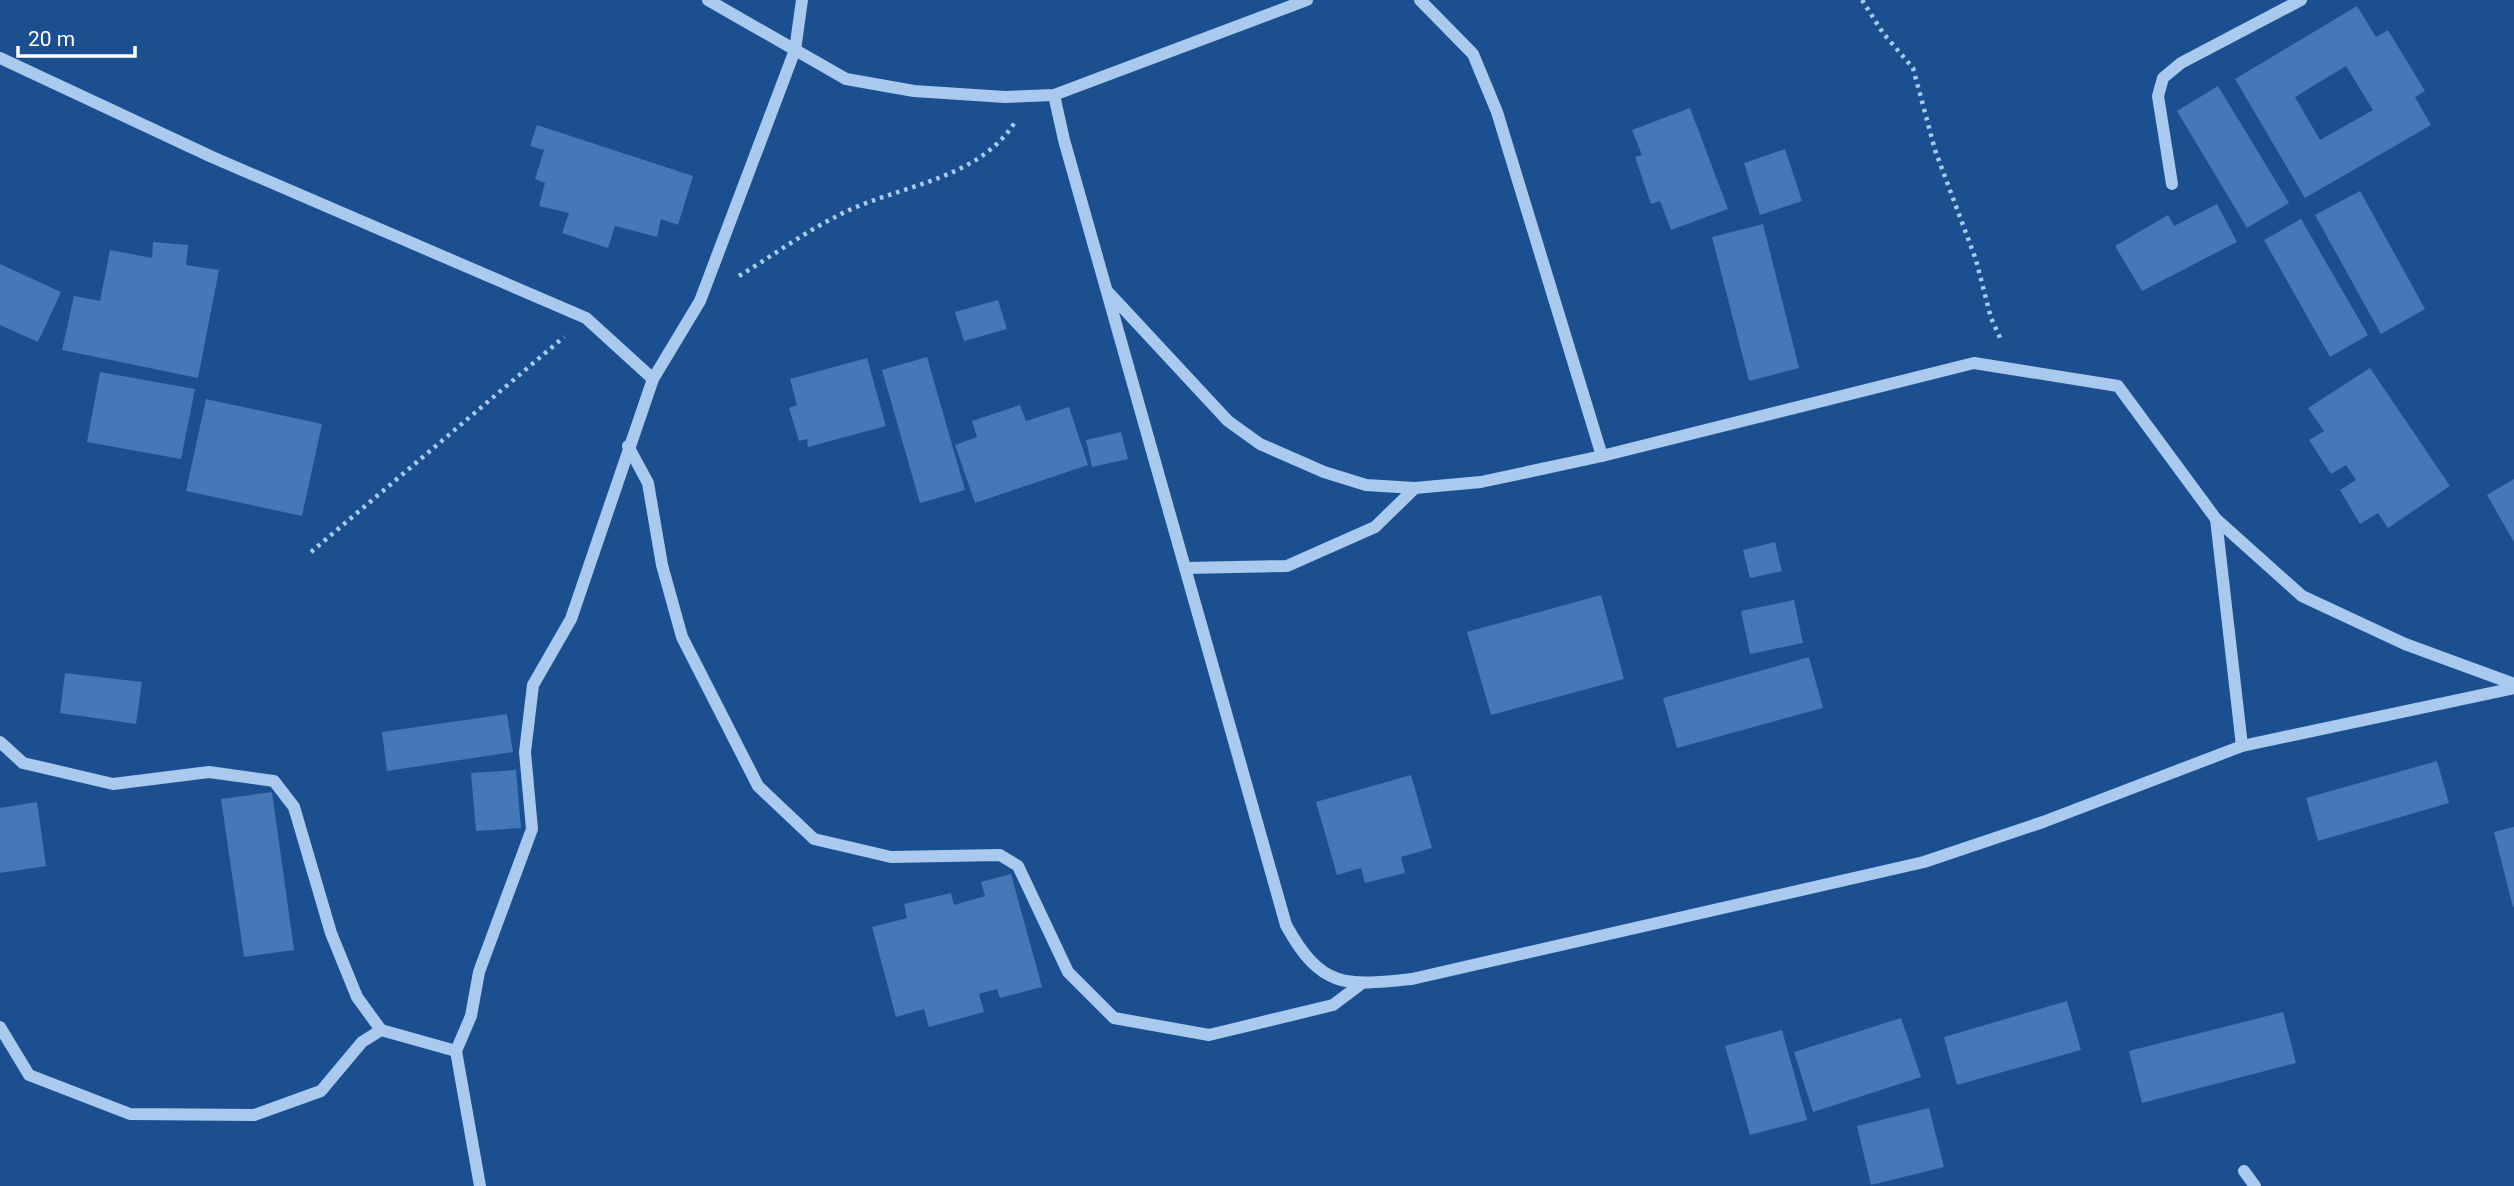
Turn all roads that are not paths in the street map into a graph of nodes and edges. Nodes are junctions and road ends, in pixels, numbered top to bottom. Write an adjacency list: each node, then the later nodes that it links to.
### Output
1 (708, 0): 6 (street)
2 (802, 0): 6 (street)
3 (1307, 0): 8 (street)
4 (1420, 0): 13 (street)
5 (2301, 0): 9 (street)
6 (795, 50): 8 (street); 11 (street)
7 (0, 58): 11 (street)
8 (1054, 95): 10 (street)
9 (2172, 184)
10 (1106, 290): 14 (street); 16 (street)
11 (653, 379): 12 (street)
12 (628, 446): 20 (street); 23 (street)
13 (1602, 456): 14 (street); 15 (street)
14 (1415, 488): 16 (street)
15 (2216, 519): 17 (street); 19 (street)
16 (1185, 568): 20 (street)
17 (2514, 686): 19 (street)
18 (0, 742): 22 (street)
19 (2242, 746): 20 (street)
20 (1361, 984)
21 (0, 1027): 22 (street)
22 (381, 1030): 23 (street)
23 (456, 1051): 25 (street)
24 (2244, 1171): 26 (street)
25 (480, 1186)
26 (2255, 1186)

